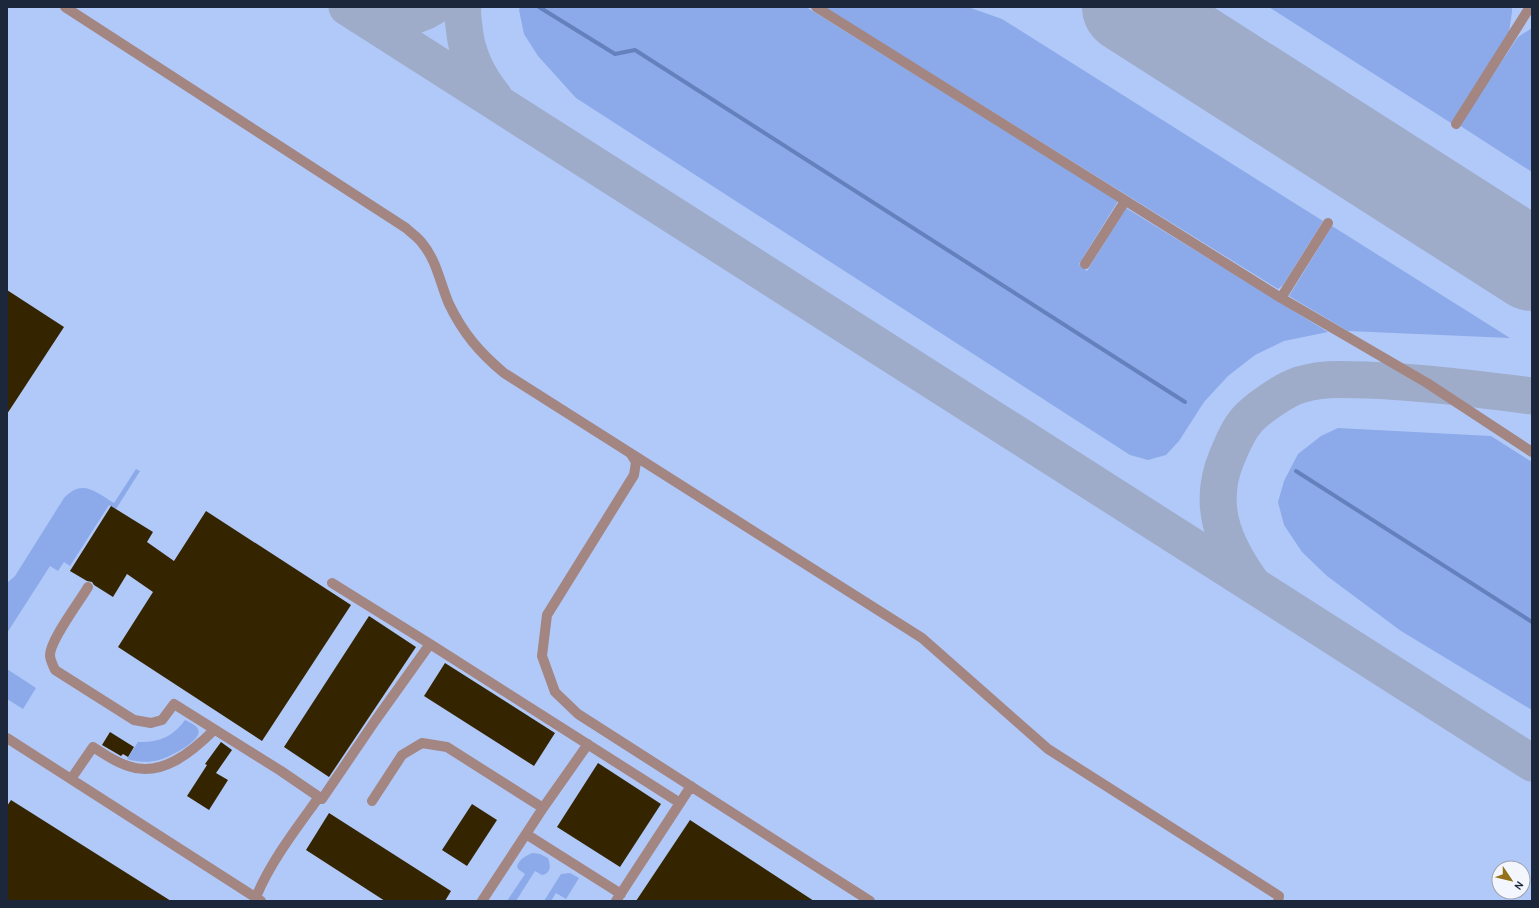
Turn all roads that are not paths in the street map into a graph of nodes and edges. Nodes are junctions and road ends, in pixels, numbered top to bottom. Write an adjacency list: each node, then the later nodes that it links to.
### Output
1 (64, 7): 10 (lane)
2 (816, 7): 5 (lane)
3 (1530, 7): 4 (lane)
4 (1456, 124)
5 (1125, 201): 7 (lane); 8 (lane)
6 (1328, 223): 8 (lane)
7 (1085, 264)
8 (1281, 298): 9 (lane)
9 (1532, 452)
10 (630, 453): 18 (lane); 28 (lane)
11 (332, 583): 13 (lane)
12 (88, 587): 14 (lane)
13 (430, 644): 16 (lane); 19 (lane)
14 (214, 730): 17 (lane); 19 (lane)
15 (7, 738): 17 (lane)
16 (588, 744): 21 (lane); 22 (lane)
17 (71, 779): 25 (lane)
18 (691, 786): 21 (lane); 27 (lane)
19 (319, 797): 25 (lane)
20 (372, 801): 22 (lane)
21 (680, 803): 24 (lane)
22 (543, 808): 23 (lane)
23 (526, 834): 24 (lane); 26 (lane)
24 (619, 897)
25 (259, 899)
26 (482, 901)
27 (870, 901)
28 (1278, 901)

